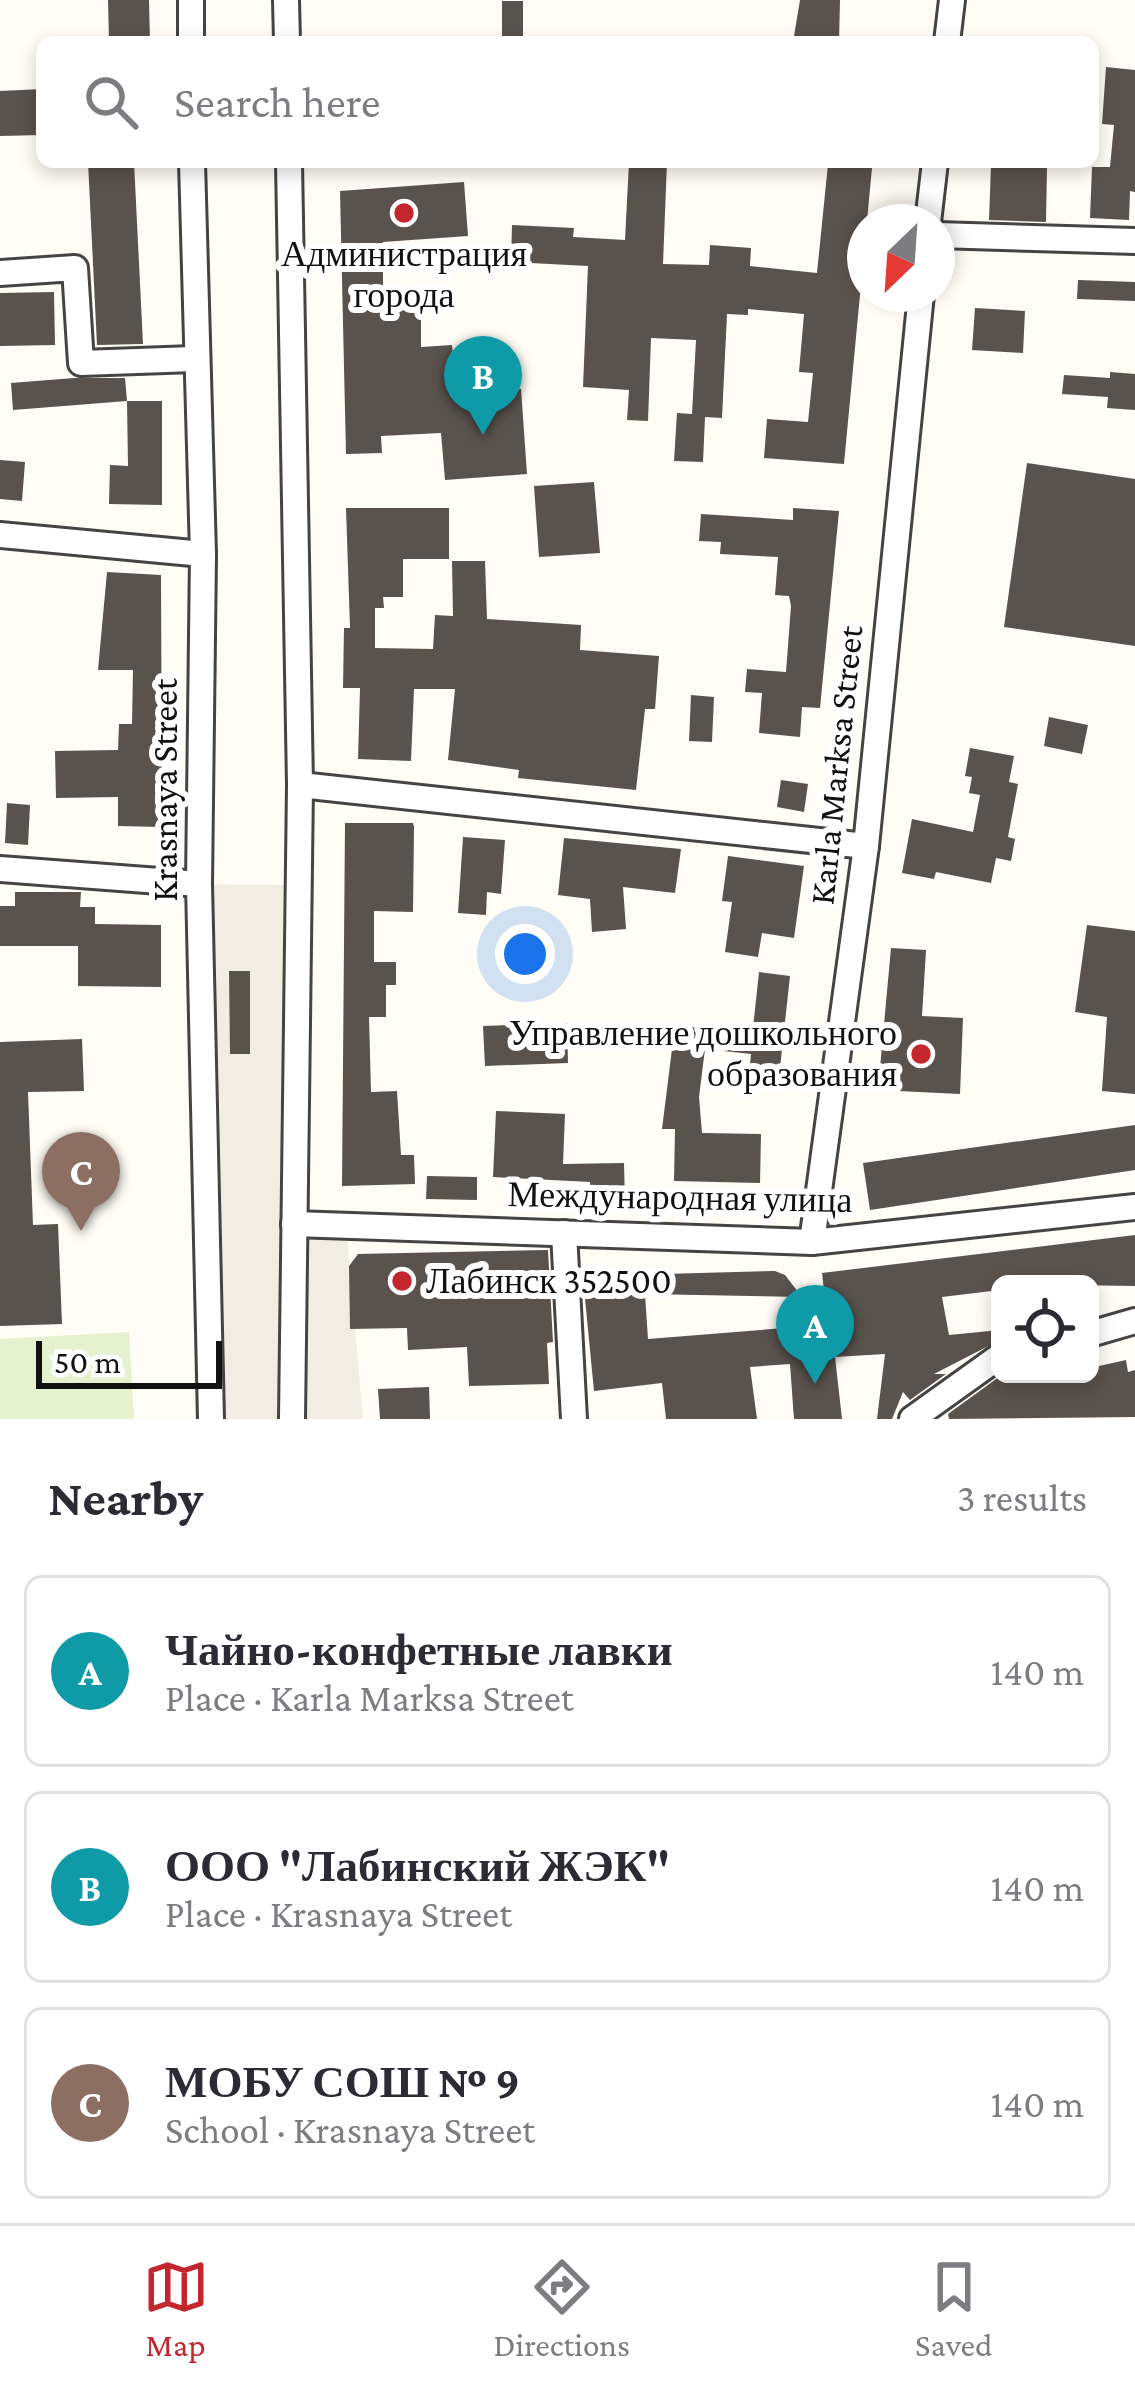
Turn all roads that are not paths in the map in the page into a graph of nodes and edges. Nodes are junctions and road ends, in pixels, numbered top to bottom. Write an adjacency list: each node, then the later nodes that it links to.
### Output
1 (191, 0): 4 (street)
2 (286, 0): 5 (street)
3 (952, 0): 6 (street)
4 (191, 36)
5 (287, 36)
6 (948, 36)
7 (192, 168): 15 (street, Krasnaya Street)
8 (290, 168): 18 (street)
9 (933, 168): 10 (street)
10 (930, 204)
11 (955, 236): 12 (street)
12 (1135, 241)
13 (0, 273): 15 (street)
14 (919, 312): 19 (street, Karla Marksa Street)
15 (194, 359): 17 (street, Krasnaya Street)
16 (0, 535): 17 (street)
17 (203, 554): 21 (street, Krasnaya Street)
18 (300, 785): 19 (street); 23 (street)
19 (866, 846): 25 (street, Karla Marksa Street)
20 (0, 868): 21 (street)
21 (199, 884): 29 (street, Krasnaya Street)
22 (1135, 1207): 25 (street, Международная улица)
23 (294, 1224): 24 (street, Международная улица); 30 (street)
24 (564, 1233): 25 (street, Международная улица); 31 (street)
25 (812, 1242)
26 (1135, 1321): 27 (street)
27 (1099, 1331)
28 (991, 1362): 32 (street)
29 (211, 1419)
30 (292, 1419)
31 (574, 1419)
32 (911, 1419)

